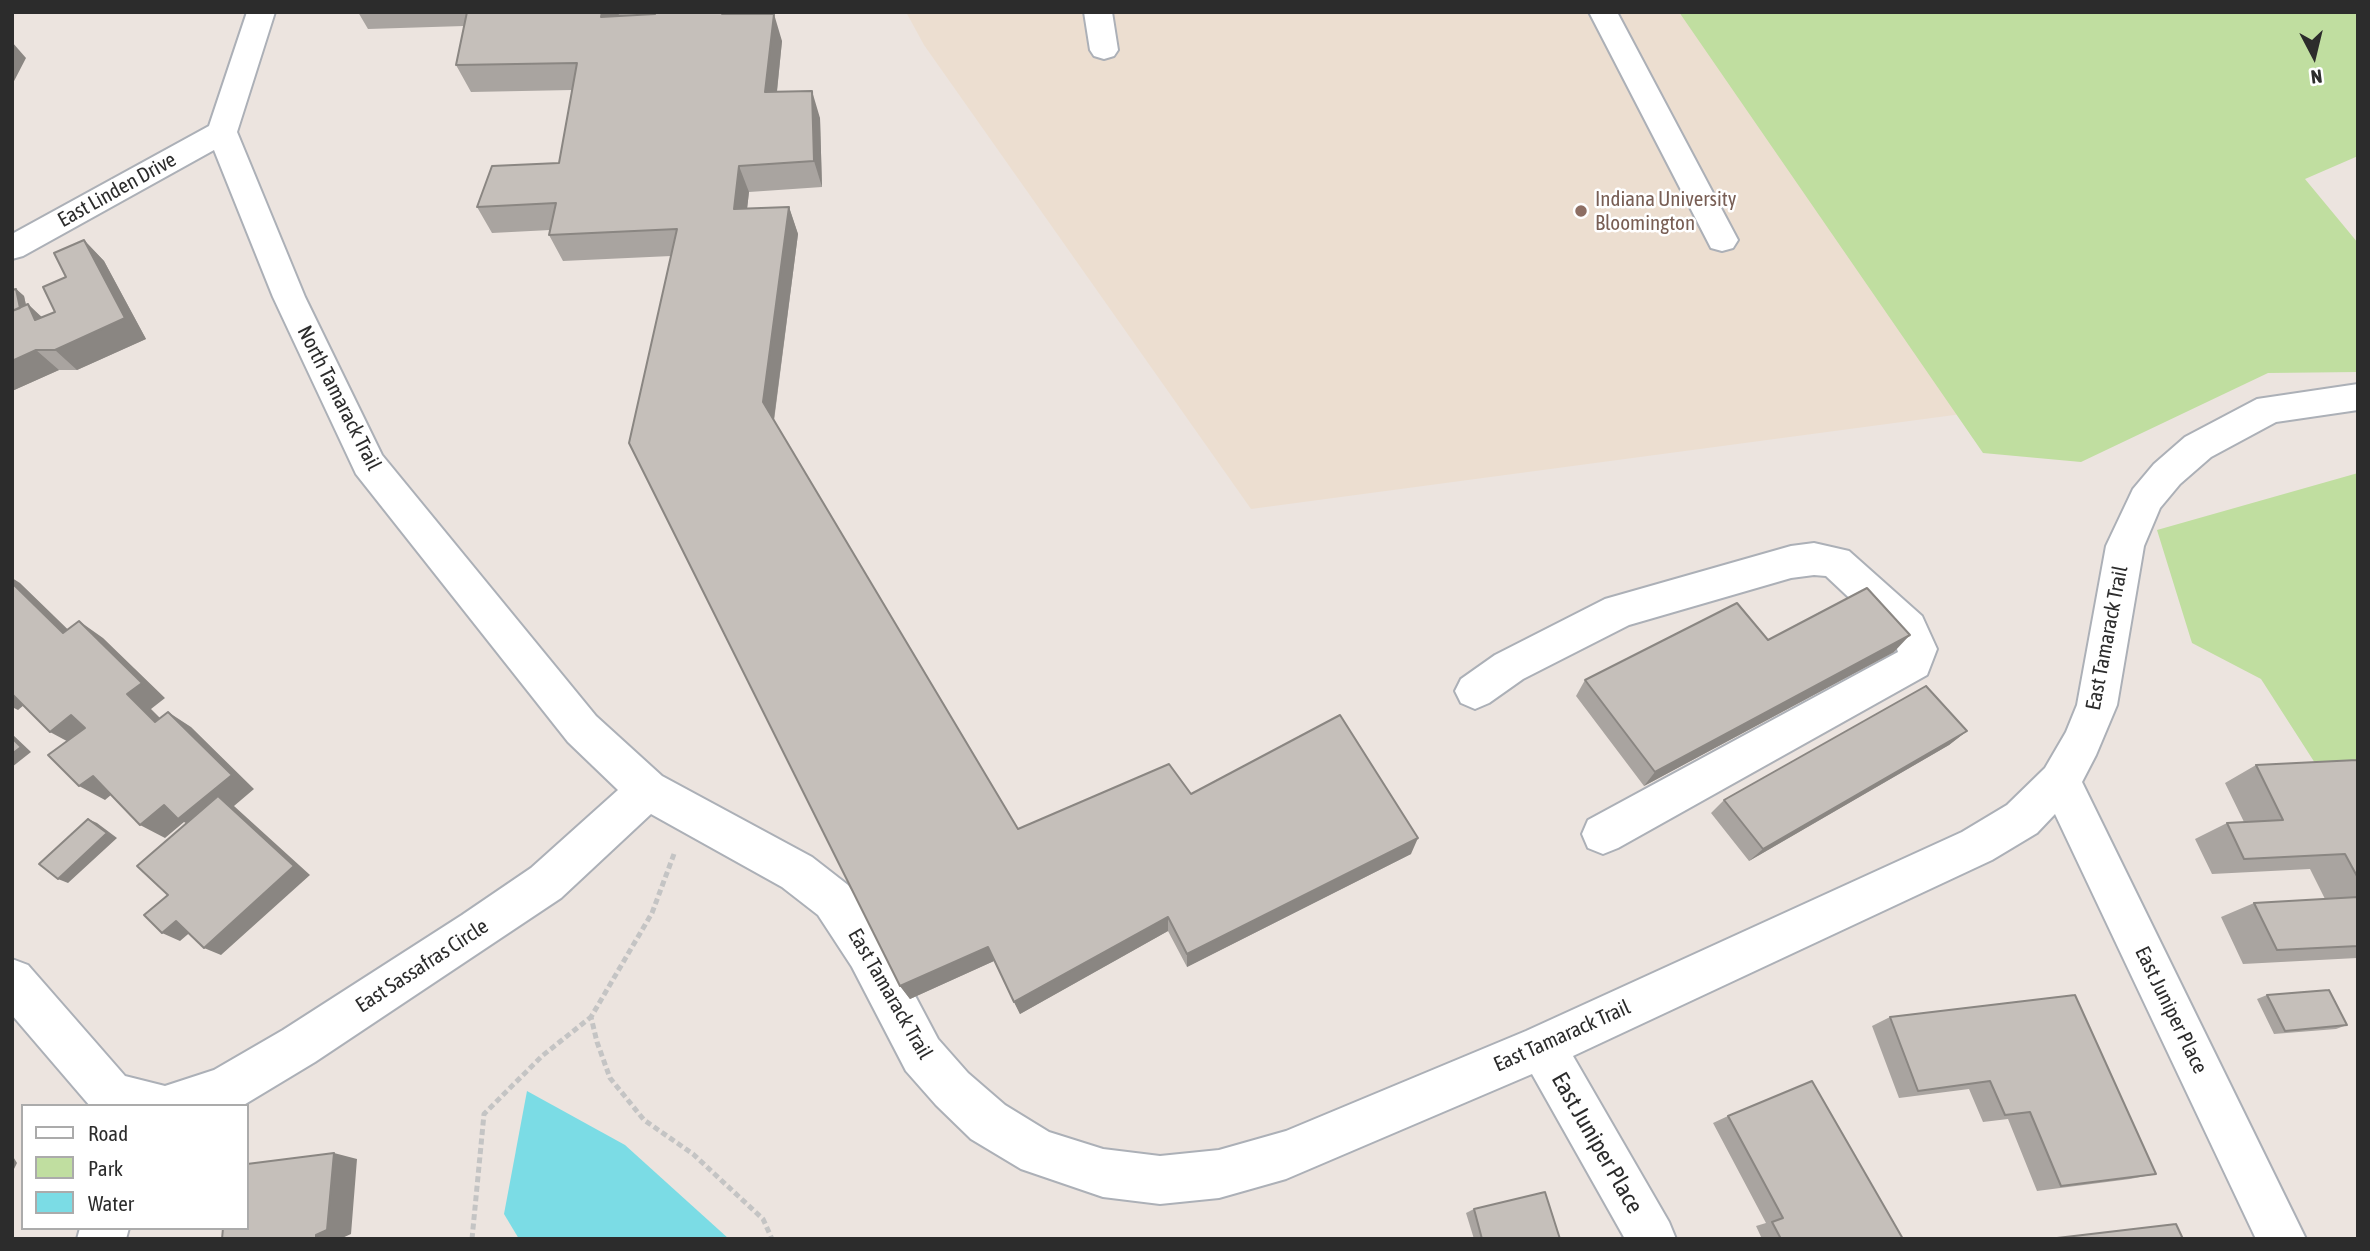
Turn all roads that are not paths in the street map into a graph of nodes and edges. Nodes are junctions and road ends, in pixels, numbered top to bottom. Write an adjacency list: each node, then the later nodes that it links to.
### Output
1 (261, 12): 5 (street)
2 (1098, 12): 4 (street)
3 (1603, 12): 6 (street)
4 (1104, 50)
5 (222, 132): 7 (street, East Linden Drive); 11 (street, North Tamarack Trail)
6 (1722, 240)
7 (12, 248)
8 (2358, 397): 10 (street, East Tamarack Trail)
9 (1475, 691): 12 (street)
10 (2060, 781): 14 (street, East Tamarack Trail); 18 (street, East Juniper Place)
11 (647, 790): 14 (street, East Tamarack Trail); 16 (street, East Sassafras Circle)
12 (1603, 834)
13 (12, 981): 15 (street)
14 (1542, 1047): 17 (street, East Juniper Place)
15 (147, 1104)
16 (180, 1104)
17 (1653, 1239)
18 (2282, 1239)

